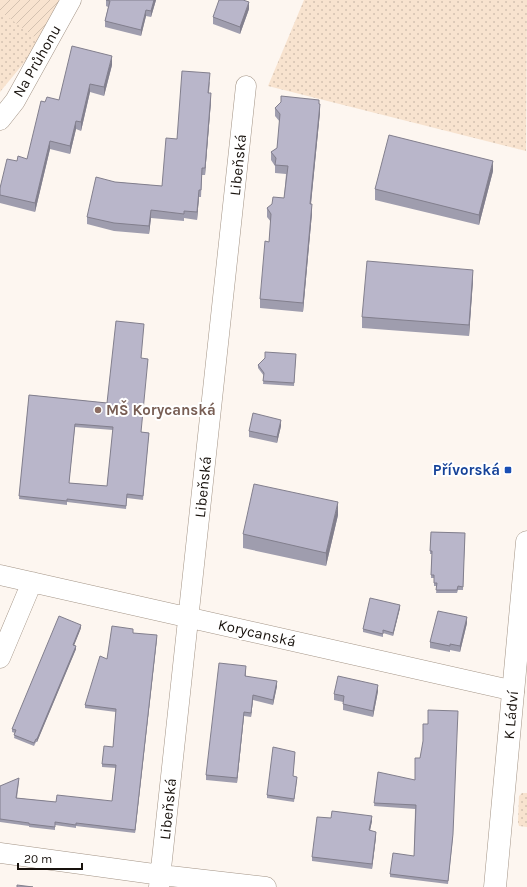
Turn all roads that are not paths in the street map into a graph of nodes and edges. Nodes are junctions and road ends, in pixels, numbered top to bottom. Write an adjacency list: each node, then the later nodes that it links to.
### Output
1 (71, 0): 3 (street, Na Průhonu)
2 (246, 86): 8 (street, Libeňská)
3 (0, 120)
4 (527, 542): 7 (street, K Ládví)
5 (0, 575): 6 (street, Korycanská)
6 (32, 582): 8 (street, Korycanská); 9 (street)
7 (525, 594): 10 (street, K Ládví)
8 (189, 617): 10 (street, Korycanská); 12 (street, Libeňská)
9 (0, 658)
10 (514, 691): 14 (street, K Ládví)
11 (0, 853): 12 (street)
12 (160, 881): 13 (street)
13 (266, 887)
14 (495, 887)

